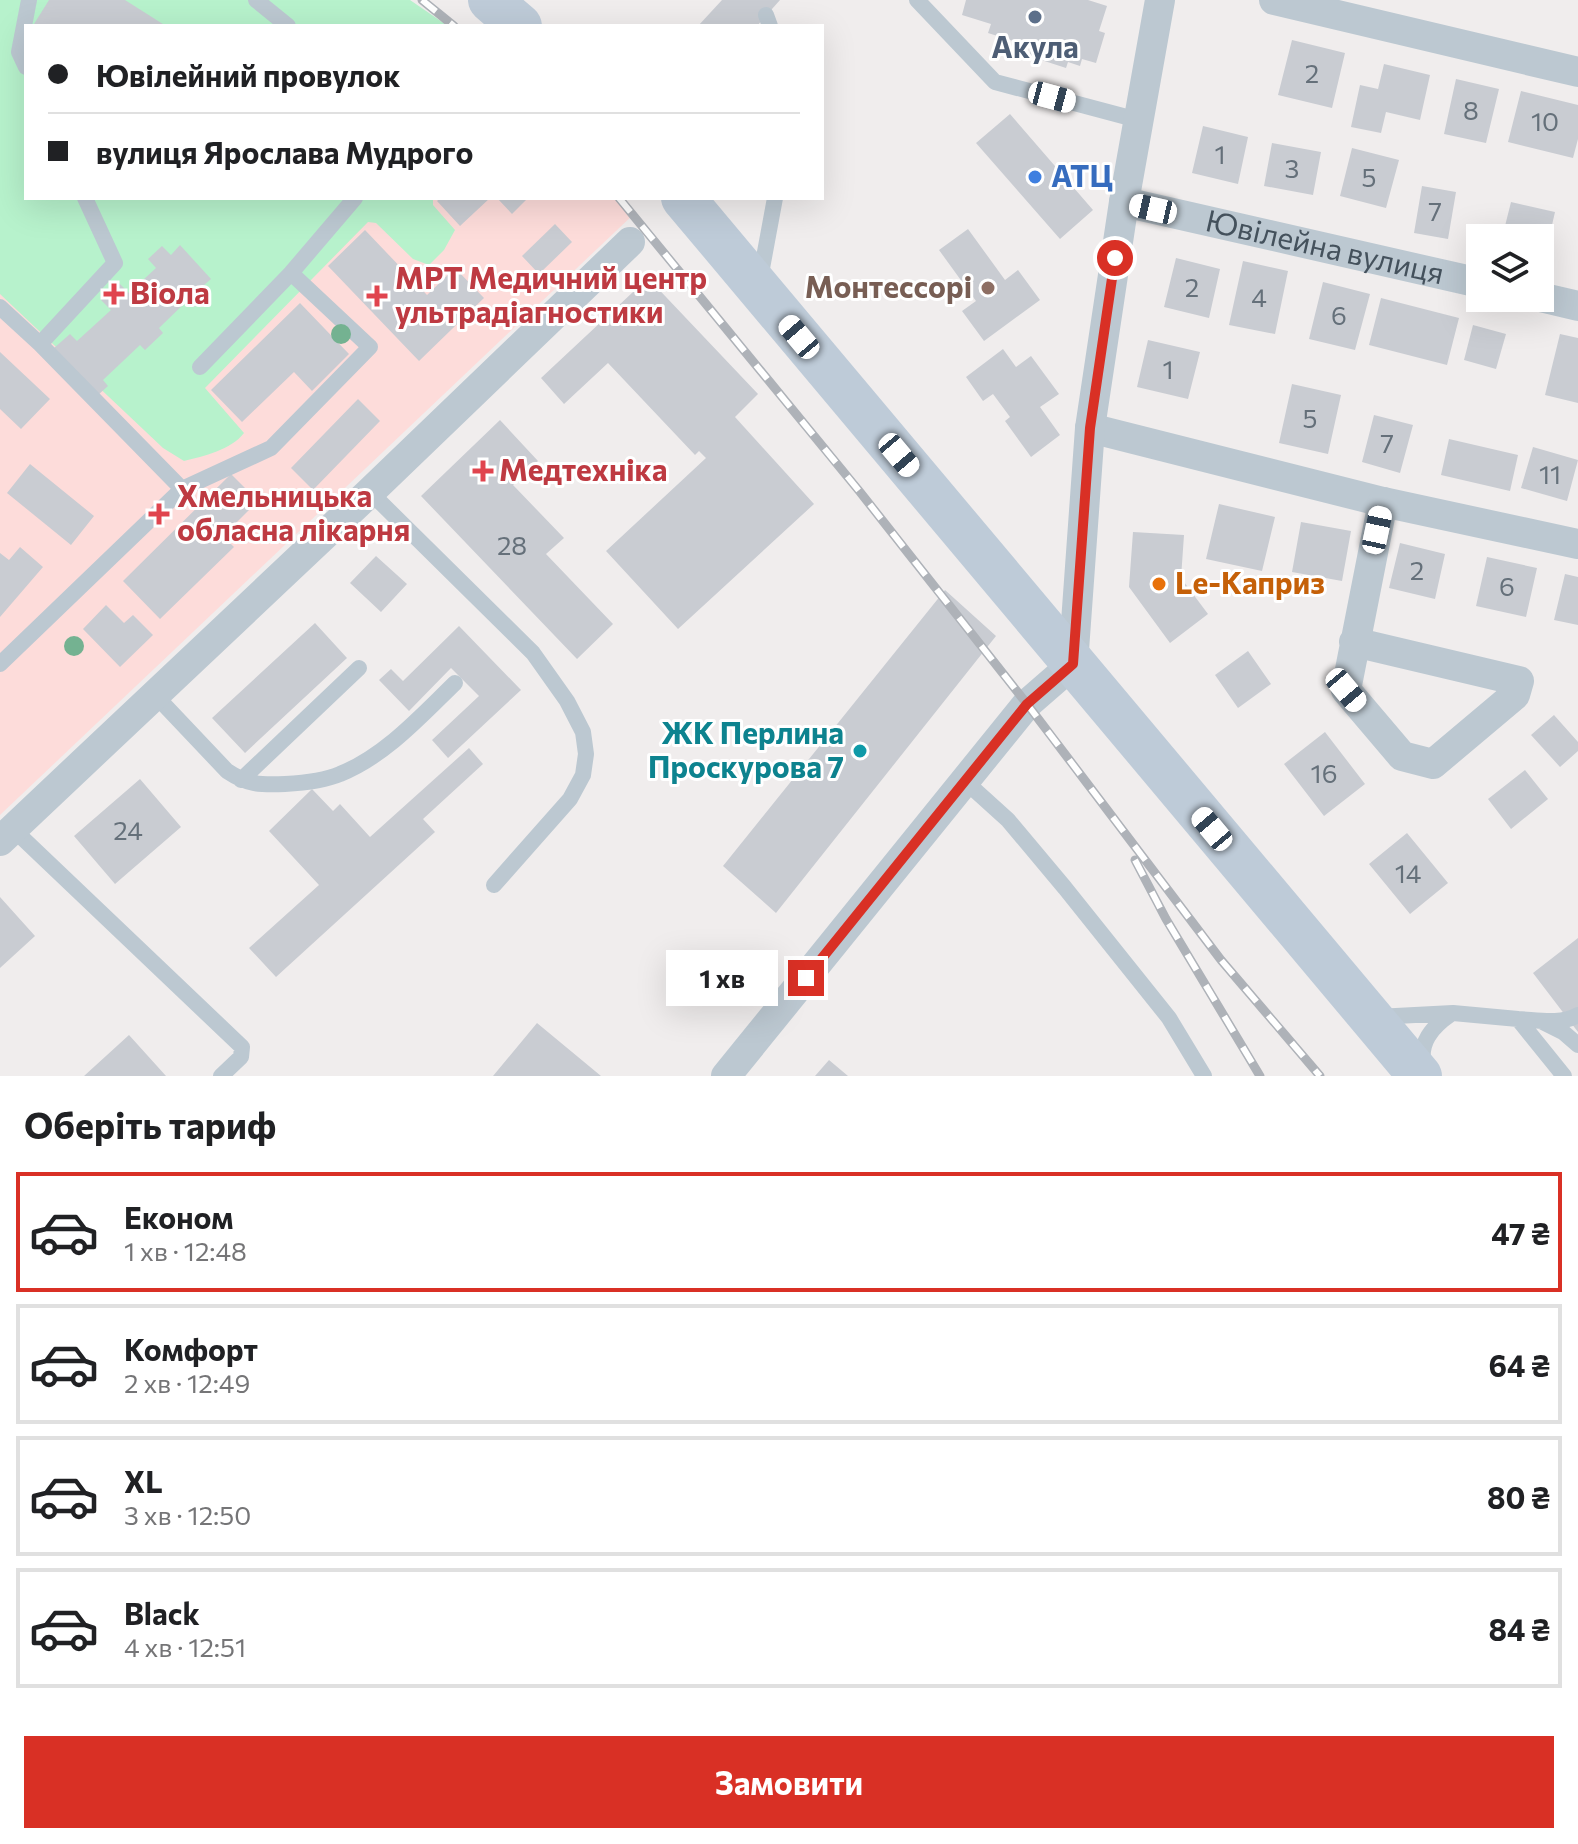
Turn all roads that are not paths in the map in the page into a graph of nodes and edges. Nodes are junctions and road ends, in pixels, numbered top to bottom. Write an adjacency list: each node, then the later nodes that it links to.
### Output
1 (29, 0): 7 (lane)
2 (256, 0): 8 (lane)
3 (490, 0): 9 (main road)
4 (917, 0): 13 (lane)
5 (1160, 0): 13 (street)
6 (1274, 0): 12 (street)
7 (24, 24)
8 (286, 24)
9 (518, 24)
10 (24, 26): 11 (lane)
11 (24, 63)
12 (1578, 72)
13 (1138, 120): 18 (street)
14 (86, 200): 26 (lane)
15 (353, 200): 20 (lane)
16 (685, 200): 22 (main road)
17 (775, 200): 22 (lane)
18 (1124, 202): 21 (street, Ювілейна вулиця); 28 (street)
19 (630, 242): 30 (street)
20 (291, 273): 27 (lane); 29 (lane)
21 (1466, 280)
22 (758, 288): 35 (main road)
23 (1554, 300): 24 (street)
24 (1578, 306)
25 (0, 307): 26 (lane)
26 (40, 344): 29 (lane)
27 (200, 367)
28 (1090, 428): 31 (street); 35 (street)
29 (182, 489): 34 (lane)
30 (370, 492): 38 (street); 42 (lane)
31 (1383, 502): 32 (street); 33 (street)
32 (1578, 544)
33 (1354, 642): 33 (street)
34 (0, 664)
35 (1073, 664): 40 (street); 44 (main road)
36 (359, 668): 39 (lane)
37 (455, 683): 39 (lane)
38 (155, 695): 39 (lane); 41 (street)
39 (241, 780)
40 (966, 782): 50 (street); 51 (lane)
41 (6, 835): 49 (lane)
42 (494, 885)
43 (1453, 1013): 44 (lane); 45 (lane); 52 (lane)
44 (1371, 1017): 52 (main road)
45 (1518, 1019): 47 (lane); 53 (lane)
46 (1575, 1019): 47 (lane)
47 (1539, 1020): 48 (lane)
48 (1578, 1045)
49 (221, 1076)
50 (726, 1076)
51 (1204, 1076)
52 (1423, 1076)
53 (1564, 1076)

